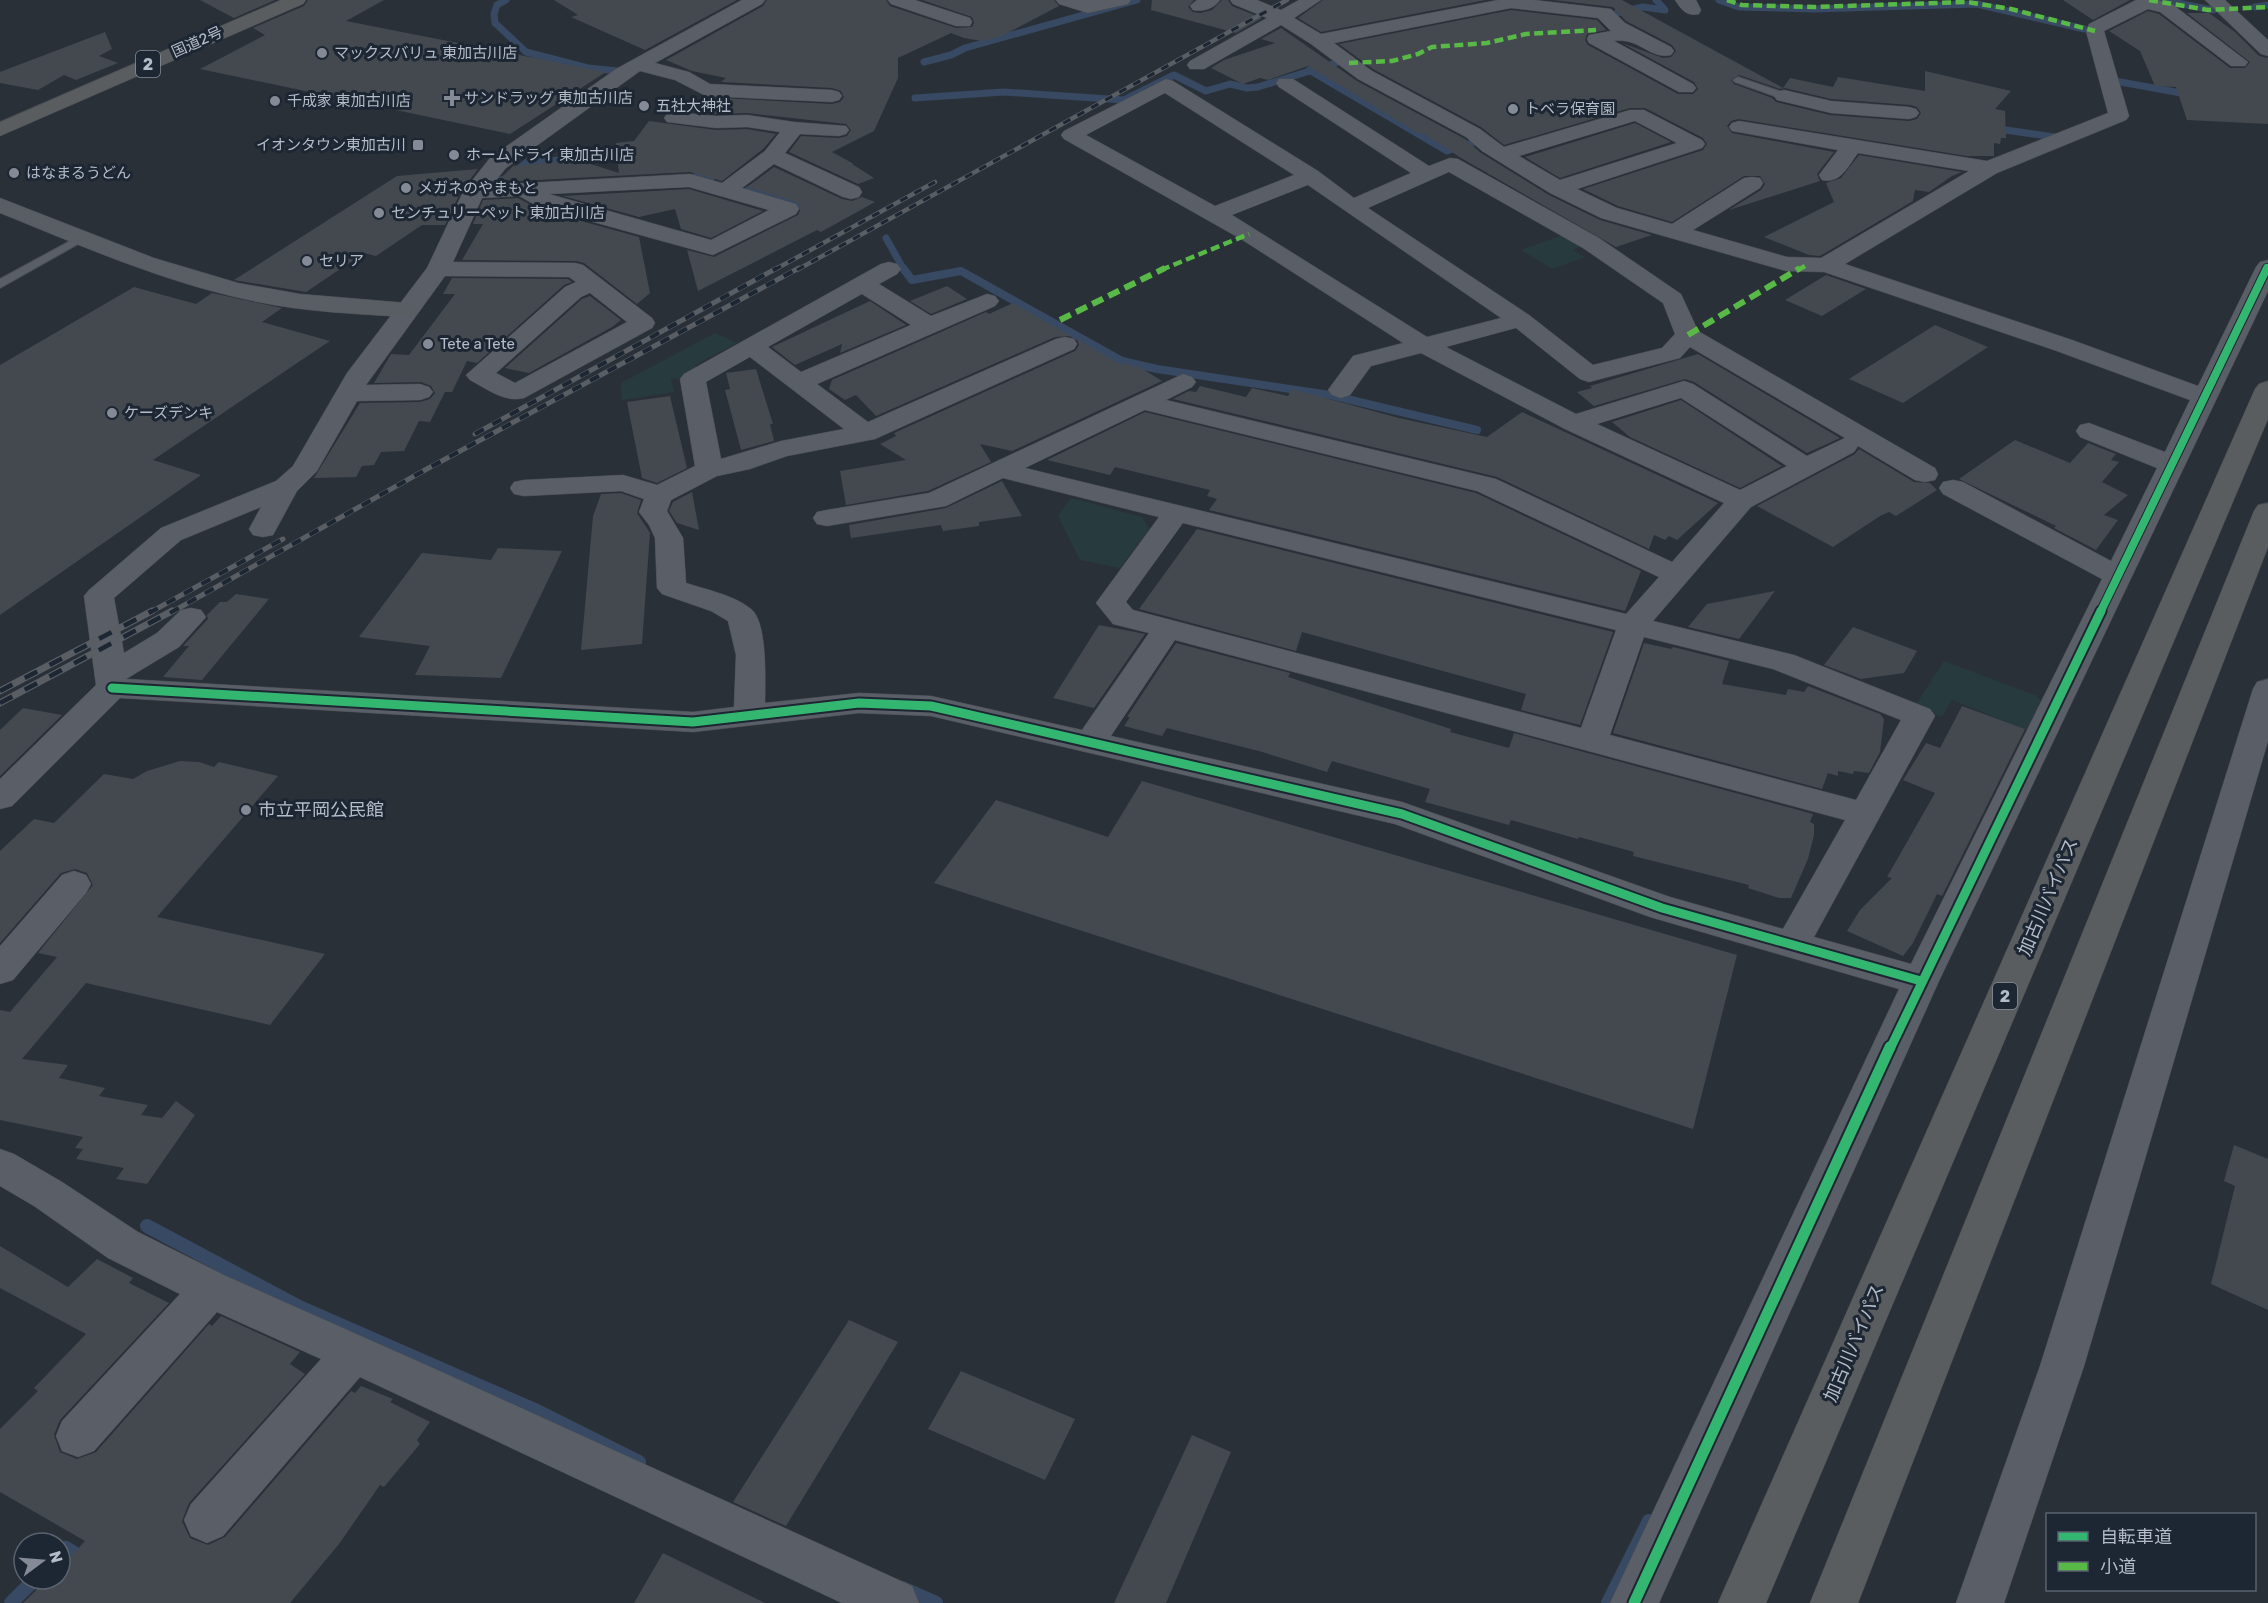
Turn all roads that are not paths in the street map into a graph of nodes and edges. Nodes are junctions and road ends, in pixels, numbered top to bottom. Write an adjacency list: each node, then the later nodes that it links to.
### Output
1 (297, 0): 30 (highway, 国道2号 / 2)
2 (756, 0): 19 (street)
3 (897, 0): 14 (street)
4 (1065, 0): 5 (street)
5 (1122, 0)
6 (1239, 0): 13 (street)
7 (1312, 0): 13 (street)
8 (2214, 0): 16 (street)
9 (2145, 1): 18 (street); 35 (street)
10 (1570, 4): 12 (street); 15 (street)
11 (1627, 8): 12 (street)
12 (1604, 14): 22 (street)
13 (1281, 18): 15 (street); 17 (street)
14 (963, 22)
15 (1318, 40): 33 (street)
16 (2268, 50)
17 (1213, 61)
18 (2238, 62)
19 (638, 65): 23 (street); 43 (street)
20 (1738, 80): 24 (lane)
21 (1286, 83): 36 (street)
22 (1686, 88)
23 (832, 96)
24 (1784, 96): 25 (street)
25 (1849, 108): 26 (street); 32 (street)
26 (1909, 113)
27 (685, 124): 29 (street)
28 (1739, 127): 32 (street)
29 (794, 128): 31 (street); 34 (street)
30 (0, 130)
31 (839, 130)
32 (1844, 144): 35 (street); 37 (street)
33 (1502, 154): 40 (street); 40 (street)
34 (772, 155): 42 (street); 44 (street)
35 (1989, 168): 50 (street)
36 (1426, 174): 46 (street); 61 (street)
37 (1830, 175)
38 (1310, 176): 46 (street); 47 (street); 47 (street)
39 (1752, 183): 48 (street)
40 (1558, 188): 48 (street)
41 (525, 190): 42 (street); 42 (street); 43 (street)
42 (726, 190)
43 (474, 192): 52 (street)
44 (851, 192)
45 (0, 205): 49 (street)
46 (1352, 207): 59 (street)
47 (1213, 215): 63 (street)
48 (1675, 231): 50 (street)
49 (82, 237): 55 (lane); 58 (street)
50 (1826, 265): 71 (street)
51 (2268, 267): 71 (street)
52 (438, 269): 54 (street); 58 (street)
53 (889, 269): 56 (street)
54 (592, 283): 54 (street)
55 (0, 284)
56 (862, 284): 60 (street); 64 (street)
57 (987, 301): 60 (street)
58 (407, 310): 70 (street)
59 (1520, 320): 61 (street); 63 (street)
60 (930, 326): 65 (street)
61 (1688, 335): 81 (street)
62 (1065, 344): 75 (street)
63 (1422, 344): 68 (street); 73 (street)
64 (752, 347): 65 (street); 79 (street)
65 (801, 382): 75 (street)
66 (1183, 382): 72 (street)
67 (2268, 389): 114 (highway, 加古川バイパス / 2)
68 (1342, 390)
69 (420, 392): 70 (street)
70 (350, 393): 82 (street)
71 (2205, 396): 77 (street)
72 (1144, 402): 80 (street); 91 (street)
73 (1574, 423): 78 (street); 86 (street)
74 (2089, 431): 77 (street)
75 (866, 433): 79 (street)
76 (1845, 446): 78 (street)
77 (2172, 465): 92 (street)
78 (1805, 466): 86 (street)
79 (709, 469): 85 (street)
80 (1002, 470): 88 (street); 89 (street)
81 (1925, 474)
82 (286, 487): 90 (street); 96 (street)
83 (524, 488): 85 (street)
84 (1953, 489): 92 (street)
85 (659, 495): 98 (street)
86 (1741, 501): 91 (street)
87 (2268, 511): 115 (highway)
88 (1176, 513): 94 (street); 95 (street)
89 (826, 518)
90 (263, 529)
91 (1677, 575): 94 (street)
92 (2117, 576): 106 (street)
93 (191, 617): 96 (street)
94 (1633, 626): 99 (street); 102 (street)
95 (1167, 629): 99 (street); 100 (street)
96 (111, 681): 98 (street); 101 (street)
97 (2268, 689): 116 (street)
98 (749, 716): 100 (street)
99 (1592, 741): 102 (street)
100 (1090, 742): 104 (street)
101 (0, 798)
102 (1865, 814): 104 (street)
103 (74, 884): 105 (street)
104 (1792, 945): 106 (street)
105 (0, 970)
106 (1921, 981): 113 (street)
107 (0, 1166): 108 (street)
108 (211, 1289): 109 (street); 110 (street)
109 (353, 1354): 111 (street); 112 (street)
110 (78, 1436)
111 (207, 1520)
112 (896, 1603)
113 (1634, 1603)
114 (1742, 1603)
115 (1834, 1603)
116 (1980, 1603)

